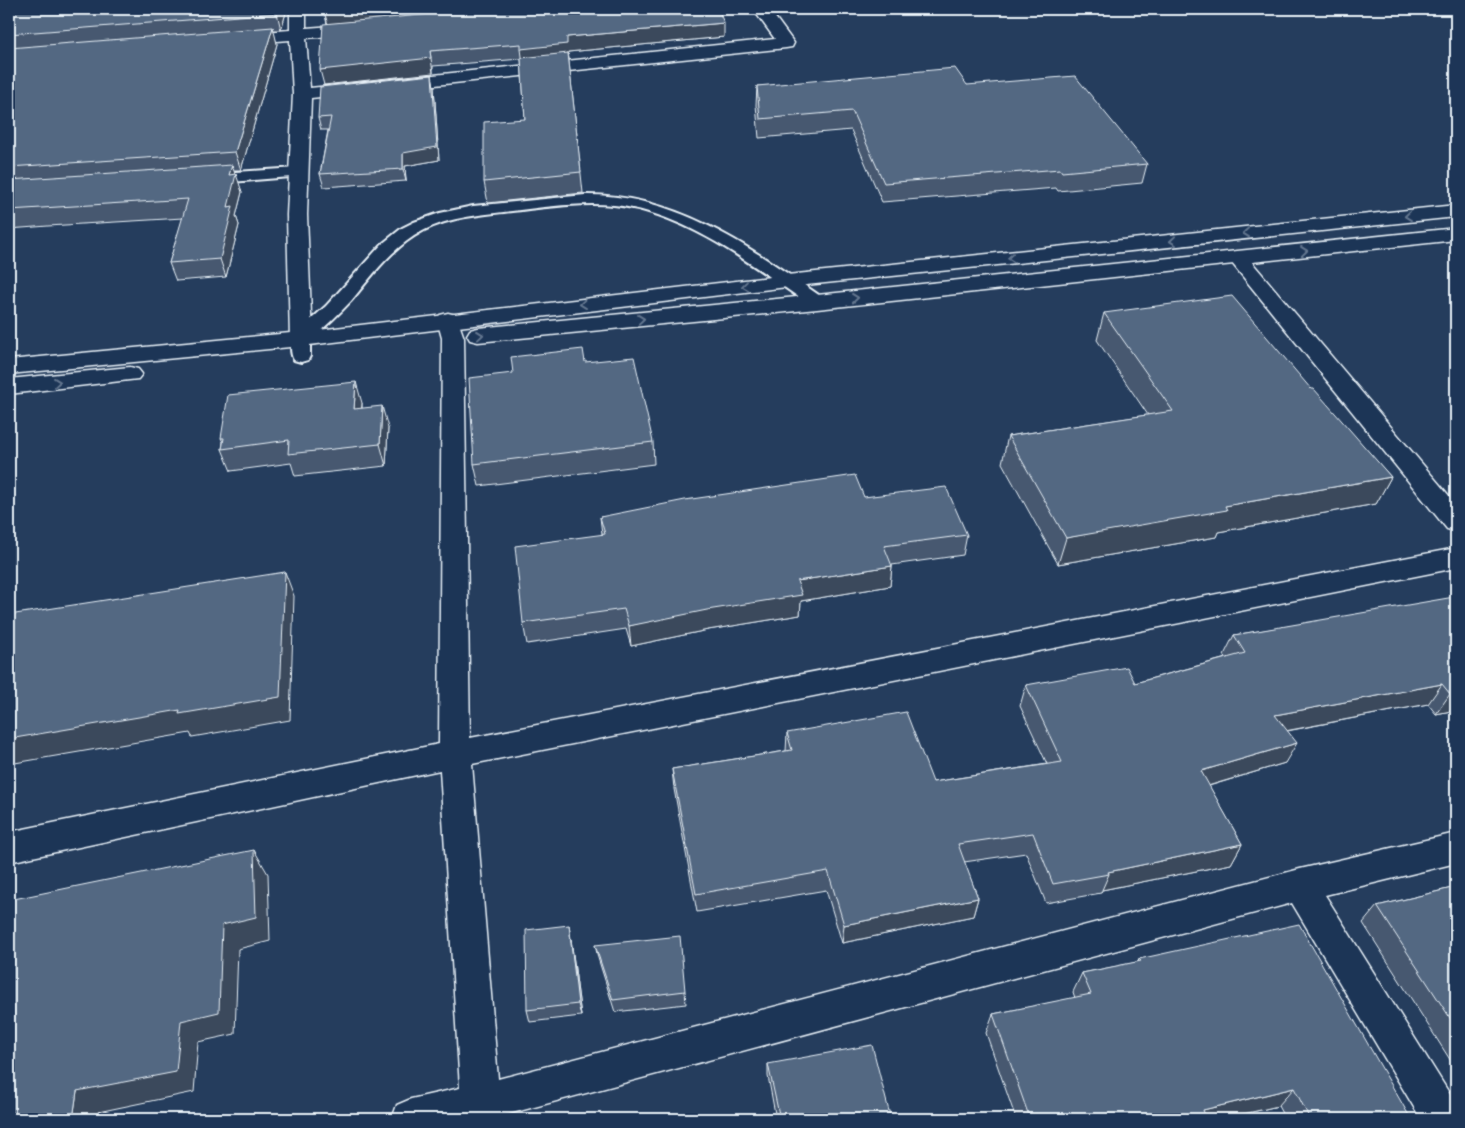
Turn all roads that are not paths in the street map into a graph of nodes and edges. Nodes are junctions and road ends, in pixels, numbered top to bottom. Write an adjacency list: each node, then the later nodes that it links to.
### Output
1 (298, 9): 4 (street)
2 (761, 9): 6 (street)
3 (376, 27): 4 (street)
4 (298, 34): 5 (street); 6 (street)
5 (218, 41)
6 (302, 94): 7 (street)
7 (298, 173): 8 (lane); 15 (street)
8 (188, 180)
9 (1456, 211): 12 (street, one-way to 12)
10 (1456, 234): 11 (street, one-way to 10)
11 (1238, 258): 13 (street, one-way to 11); 18 (street)
12 (787, 281): 13 (lane); 14 (street, one-way to 14); 15 (lane)
13 (817, 302): 14 (street, one-way to 13)
14 (451, 329): 15 (street); 20 (street)
15 (301, 347): 16 (street); 17 (street, one-way to 15)
16 (9, 366)
17 (9, 387)
18 (1456, 522)
19 (1456, 558): 20 (street)
20 (455, 754): 21 (street); 24 (street)
21 (9, 847)
22 (1456, 848): 23 (street)
23 (1300, 885): 24 (street); 26 (street)
24 (480, 1111): 25 (street)
25 (411, 1119)
26 (1443, 1119)

